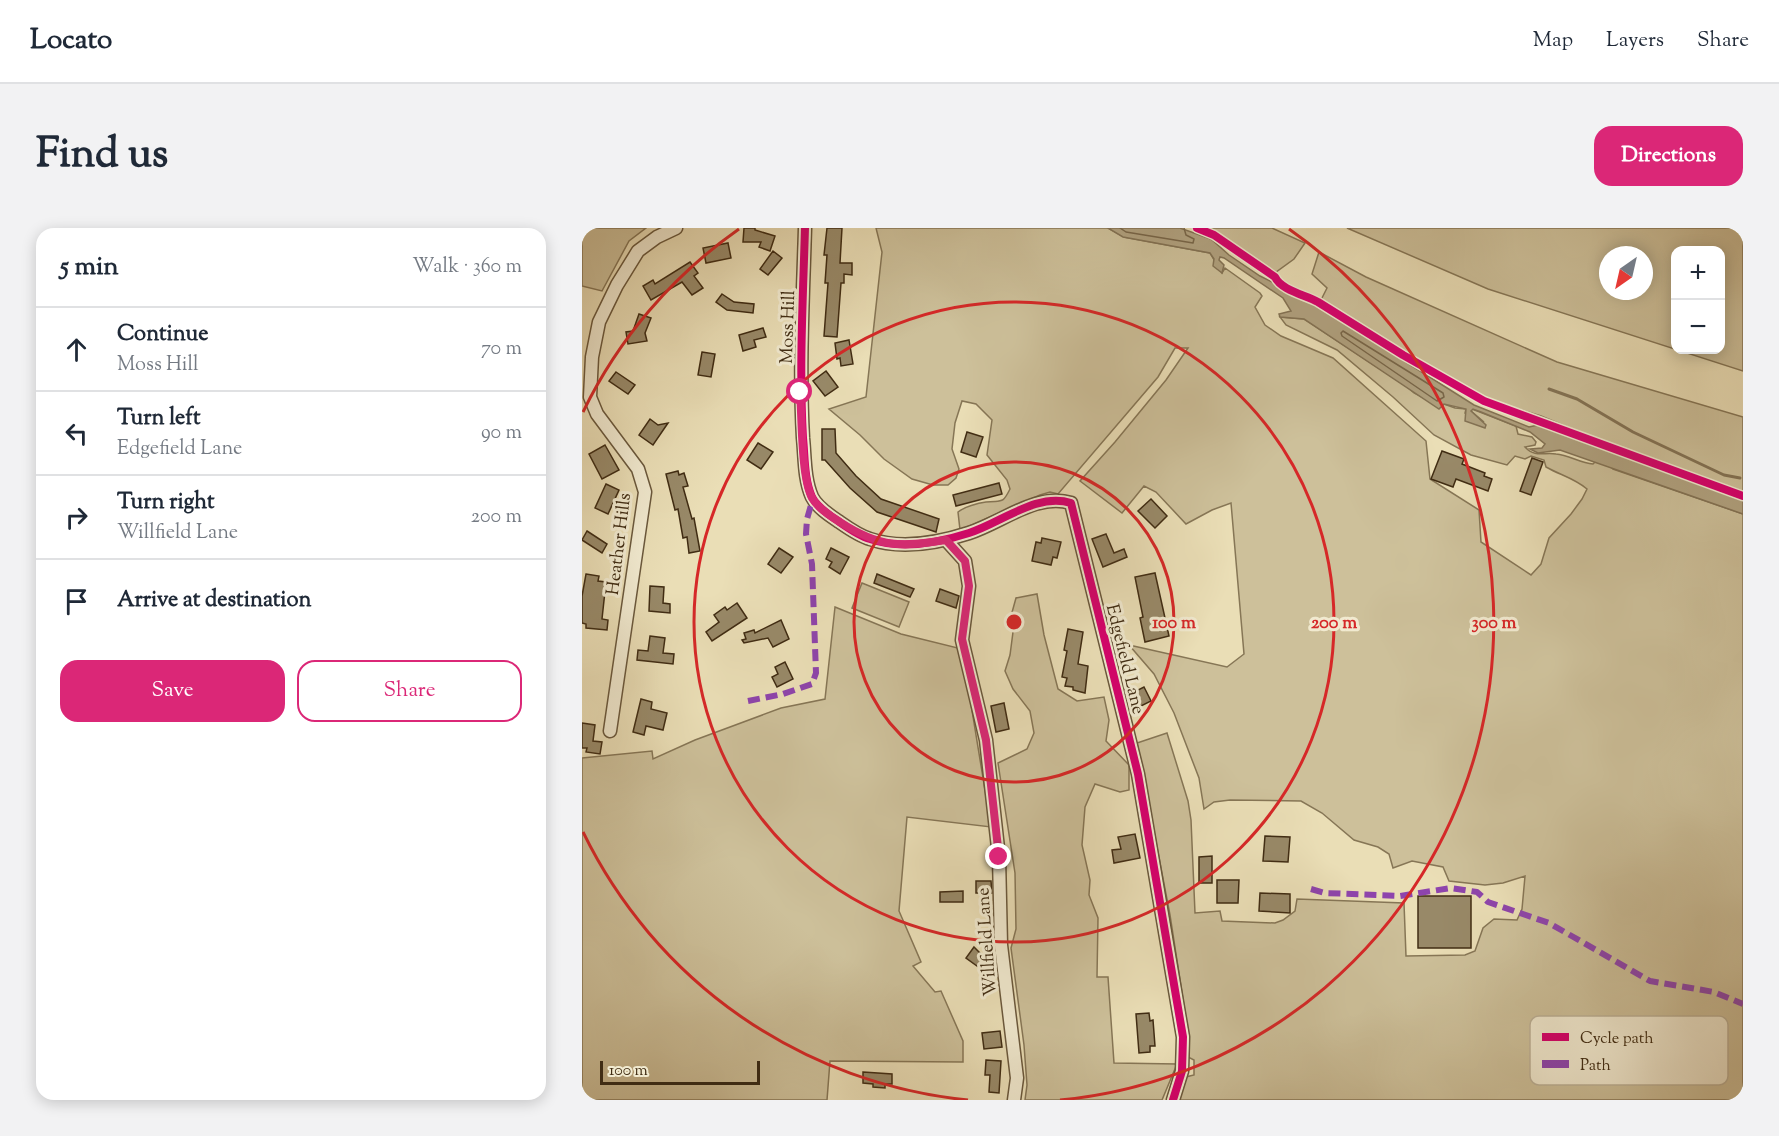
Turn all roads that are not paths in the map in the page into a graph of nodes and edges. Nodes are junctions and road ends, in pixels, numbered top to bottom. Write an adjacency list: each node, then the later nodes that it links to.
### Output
1 (676, 228): 5 (street, Heather Hills)
2 (805, 228): 3 (street, Moss Hill)
3 (813, 498): 4 (street, Edgefield Lane)
4 (946, 540): 6 (street, Willfield Lane); 7 (street, Edgefield Lane)
5 (610, 731)
6 (1014, 1100)
7 (1173, 1100)

